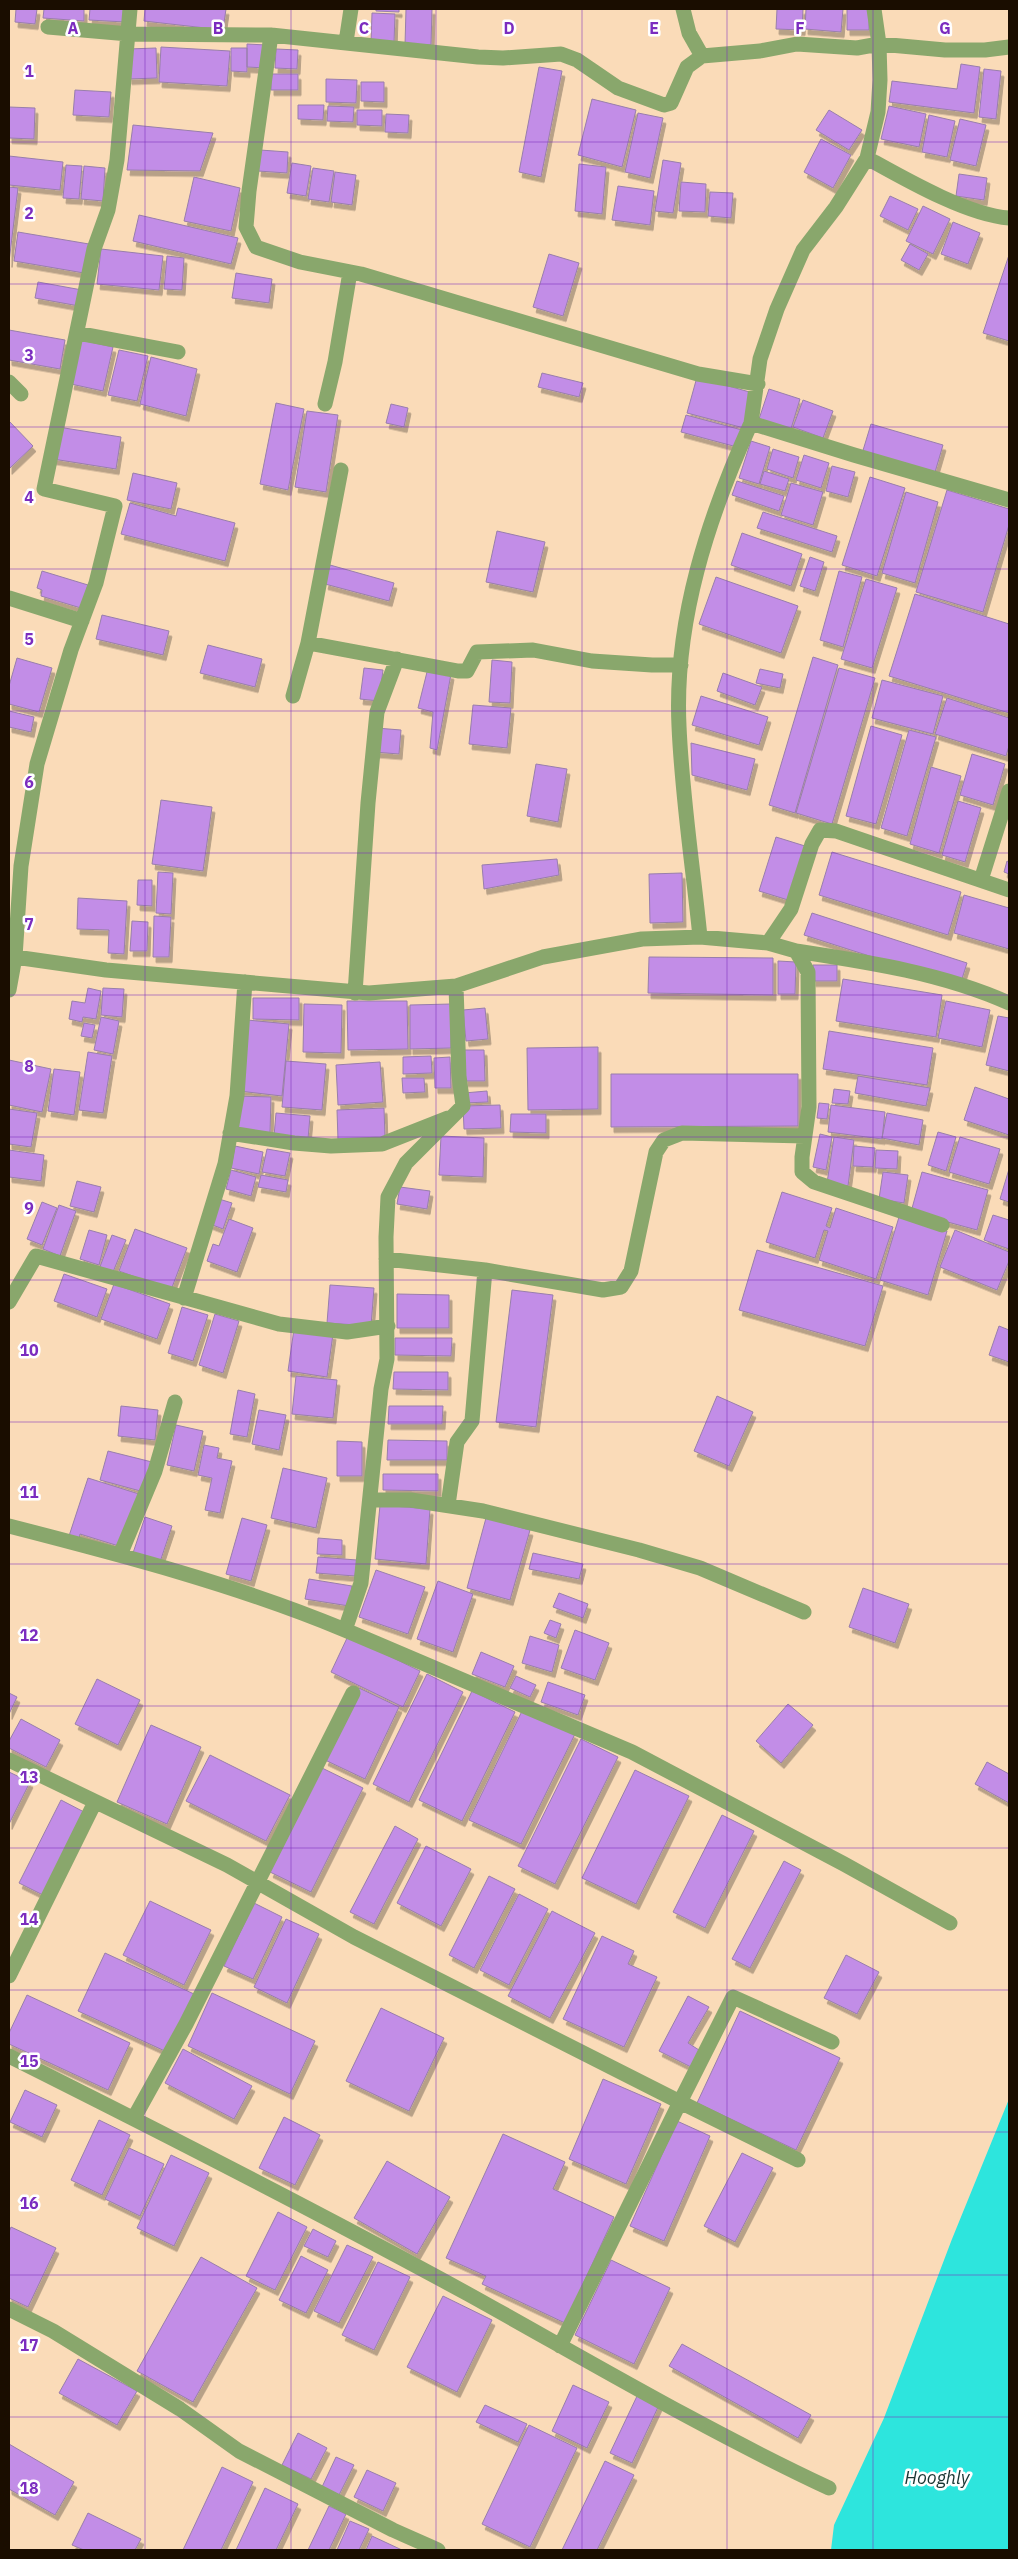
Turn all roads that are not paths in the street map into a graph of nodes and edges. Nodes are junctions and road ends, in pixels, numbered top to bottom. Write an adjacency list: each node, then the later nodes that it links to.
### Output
1 (130, 9): 6 (street)
2 (351, 9): 8 (street)
3 (683, 9): 11 (street)
4 (874, 9): 9 (street)
5 (48, 27): 6 (street)
6 (128, 34): 7 (street); 15 (street)
7 (272, 35): 8 (street); 14 (street)
8 (346, 42): 11 (street)
9 (879, 44): 10 (street); 11 (street); 12 (street)
10 (1009, 46)
11 (702, 56)
12 (868, 158): 13 (street); 18 (street)
13 (1009, 218)
14 (350, 272): 18 (street); 20 (street)
15 (76, 332): 16 (street); 25 (street)
16 (178, 352)
17 (9, 382): 19 (street)
18 (758, 384): 21 (street)
19 (21, 394)
20 (325, 404)
21 (751, 423): 23 (street); 28 (street)
22 (341, 470): 26 (street)
23 (1009, 500)
24 (9, 598): 25 (street)
25 (82, 621): 36 (street)
26 (308, 644): 27 (street); 29 (street)
27 (396, 659): 28 (street); 40 (street)
28 (681, 665): 33 (street)
29 (293, 696)
30 (1009, 791): 31 (street)
31 (981, 880): 32 (street); 34 (street)
32 (1009, 890)
33 (700, 937): 34 (street); 38 (street)
34 (768, 943): 35 (street)
35 (796, 951): 41 (street); 44 (street)
36 (15, 957): 37 (street); 39 (street)
37 (245, 982): 40 (street); 43 (street)
38 (456, 986): 40 (street); 42 (street)
39 (9, 990)
40 (355, 993)
41 (1009, 1003)
42 (454, 1116): 43 (street); 46 (street)
43 (230, 1133): 48 (street)
44 (805, 1136): 45 (street); 47 (street)
45 (942, 1224)
46 (386, 1259): 47 (street); 50 (street)
47 (485, 1270): 53 (street)
48 (184, 1298): 49 (street); 50 (street)
49 (9, 1302)
50 (388, 1326): 52 (street)
51 (175, 1402): 55 (street)
52 (370, 1500): 53 (street); 57 (street)
53 (448, 1505): 56 (street)
54 (9, 1526): 55 (street)
55 (120, 1555): 57 (street)
56 (804, 1612)
57 (345, 1630): 62 (street)
58 (353, 1693): 61 (street)
59 (9, 1760): 60 (street)
60 (95, 1802): 61 (street); 63 (street)
61 (258, 1883): 66 (street); 67 (street)
62 (950, 1923)
63 (9, 1976)
64 (832, 2042): 66 (street)
65 (9, 2056): 67 (street)
66 (680, 2102): 68 (street); 70 (street)
67 (134, 2118): 70 (street)
68 (798, 2160)
69 (9, 2309): 72 (street)
70 (560, 2346): 71 (street)
71 (829, 2488)
72 (438, 2550)

